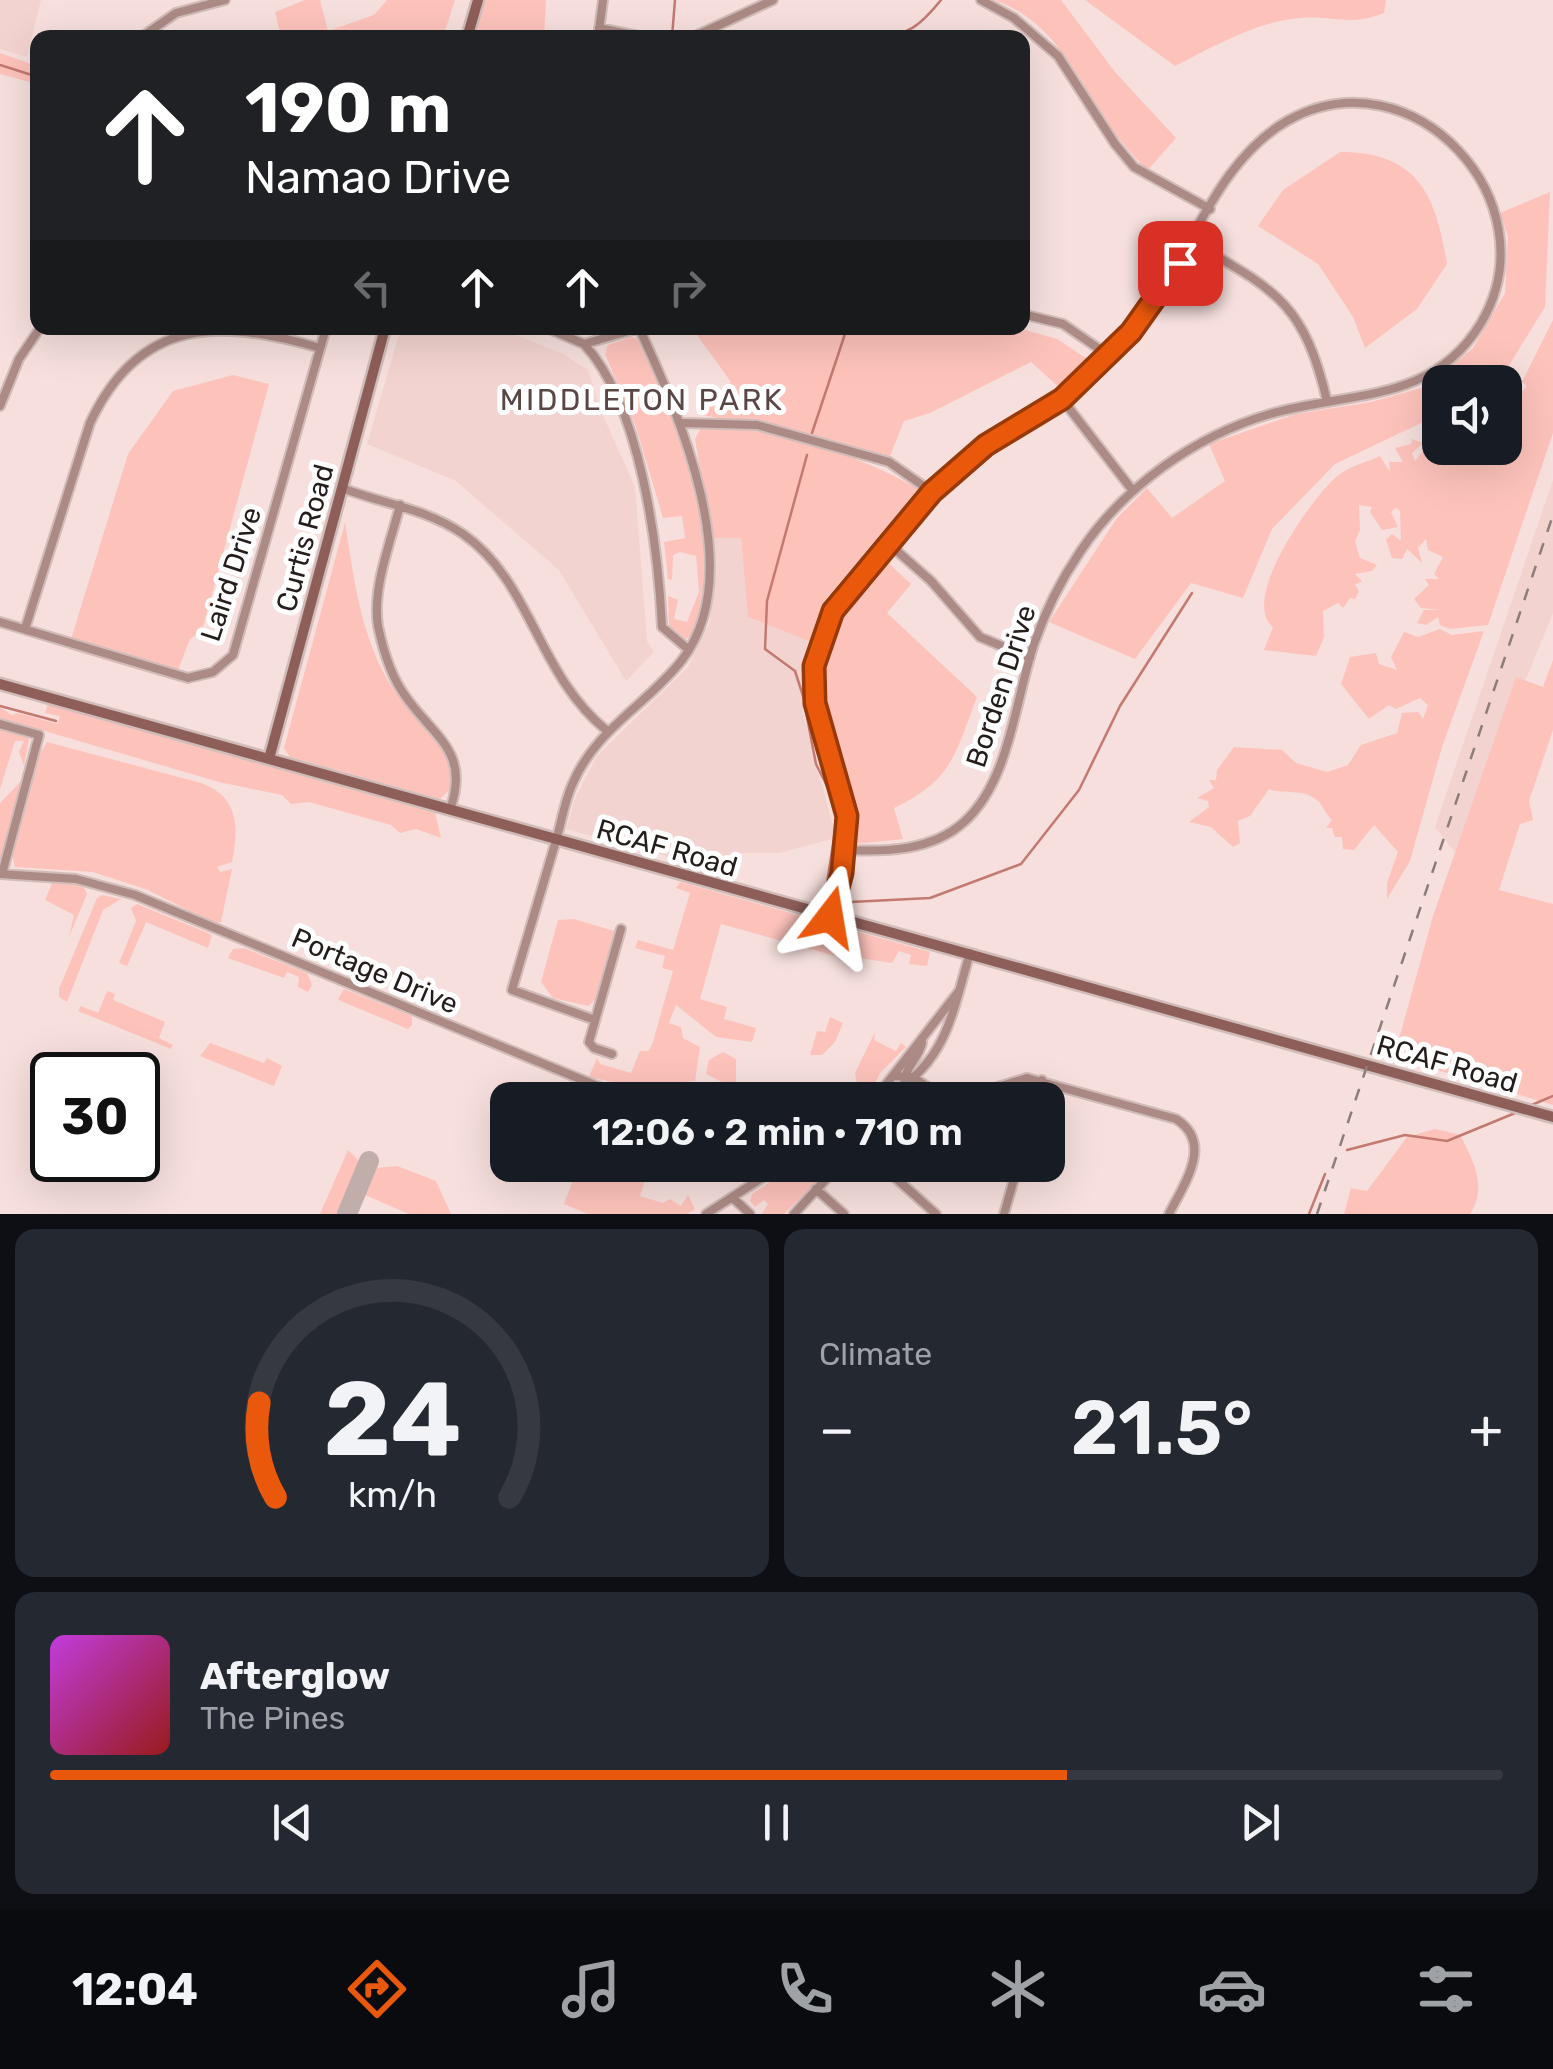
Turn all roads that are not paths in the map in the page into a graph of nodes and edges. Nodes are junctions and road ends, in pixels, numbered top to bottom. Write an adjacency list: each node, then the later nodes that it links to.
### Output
1 (225, 0): 6 (street)
2 (478, 0): 7 (main road)
3 (603, 0): 8 (street)
4 (773, 0): 9 (street)
5 (981, 0): 10 (street)
6 (152, 30)
7 (470, 30)
8 (599, 30)
9 (709, 30)
10 (1028, 30)
11 (1030, 32): 12 (street)
12 (1210, 209): 13 (street); 27 (street)
13 (1192, 242): 25 (street); 27 (street)
14 (1030, 316): 25 (street)
15 (35, 335): 28 (street)
16 (186, 335): 36 (street)
17 (271, 335): 24 (street)
18 (324, 335): 24 (street, Laird Drive)
19 (383, 335): 30 (main road, Curtis Road)
20 (564, 335): 23 (street)
21 (615, 335): 23 (street)
22 (642, 335): 29 (street)
23 (584, 344): 37 (street)
24 (320, 348): 36 (street, Laird Drive)
25 (1108, 355): 26 (street)
26 (1062, 399): 31 (street); 32 (street)
27 (1326, 401): 31 (street, Borden Drive)
28 (0, 406)
29 (683, 423): 32 (street); 37 (street)
30 (342, 488): 33 (street); 42 (main road, Curtis Road)
31 (1133, 491): 38 (street, Borden Drive)
32 (932, 492): 34 (street)
33 (400, 505): 41 (street); 43 (street)
34 (888, 544): 38 (street); 45 (street)
35 (0, 622): 36 (street, Laird Drive)
36 (25, 629)
37 (688, 650): 41 (street)
38 (1030, 658): 45 (street, Borden Drive)
39 (0, 684): 42 (main road, RCAF Road)
40 (0, 724): 46 (street)
41 (606, 730): 44 (street)
42 (269, 760): 43 (main road, RCAF Road)
43 (450, 810): 44 (main road, RCAF Road)
44 (556, 840): 47 (main road, RCAF Road); 51 (street)
45 (845, 850): 47 (street)
46 (1, 874): 57 (street, Portage Drive)
47 (833, 908): 49 (main road, RCAF Road)
48 (621, 929): 51 (street)
49 (970, 952): 50 (street); 63 (main road, RCAF Road)
50 (958, 990): 52 (street); 55 (street)
51 (595, 1020): 53 (street)
52 (922, 1043): 54 (street); 55 (street)
53 (612, 1054)
54 (893, 1076): 55 (street); 58 (street)
55 (907, 1079): 59 (street); 60 (street); 61 (street)
56 (1042, 1080): 62 (street); 76 (street)
57 (587, 1082)
58 (889, 1082)
59 (903, 1082)
60 (909, 1082)
61 (913, 1082)
62 (1004, 1082)
63 (1553, 1117)
64 (755, 1182): 69 (street)
65 (823, 1182): 68 (street)
66 (900, 1182): 74 (street)
67 (1013, 1182): 75 (street)
68 (816, 1190): 72 (street); 73 (street)
69 (732, 1197): 70 (street); 71 (street)
70 (706, 1214)
71 (750, 1214)
72 (794, 1214)
73 (844, 1214)
74 (936, 1214)
75 (1004, 1214)
76 (1169, 1214)

